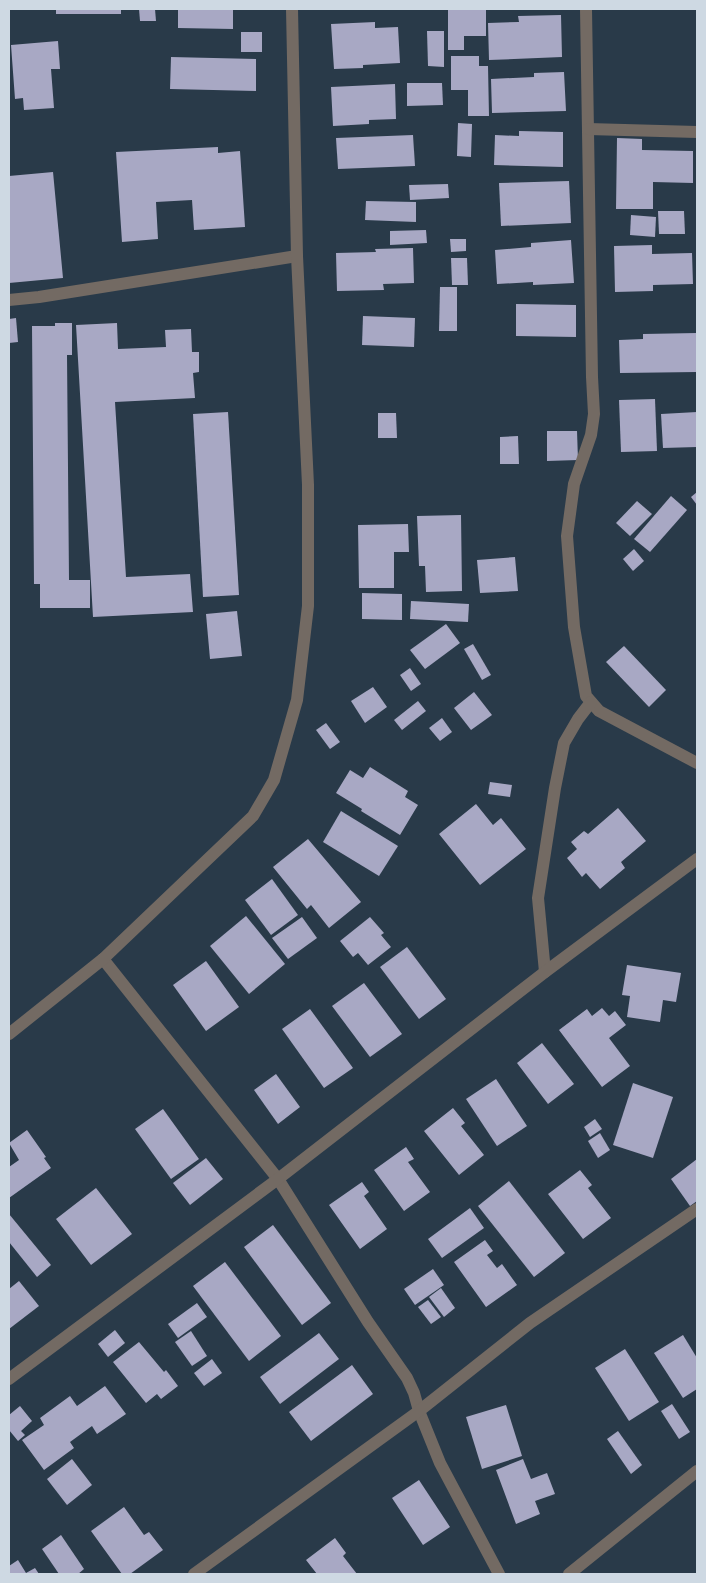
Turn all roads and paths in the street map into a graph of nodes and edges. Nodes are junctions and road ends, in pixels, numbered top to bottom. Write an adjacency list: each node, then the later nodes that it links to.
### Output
1 (292, 9): 5 (street)
2 (586, 9): 3 (street)
3 (588, 129): 4 (street); 7 (street)
4 (697, 132)
5 (296, 256): 6 (street); 10 (street)
6 (9, 300)
7 (591, 702): 8 (street); 11 (street)
8 (697, 763)
9 (697, 859): 11 (street)
10 (103, 959): 12 (street); 13 (street)
11 (545, 972): 13 (street)
12 (9, 1034)
13 (278, 1179): 15 (street); 16 (street)
14 (697, 1209): 16 (street)
15 (9, 1379)
16 (419, 1411): 18 (street); 19 (street)
17 (697, 1471): 20 (street)
18 (194, 1574)
19 (499, 1574)
20 (570, 1574)

